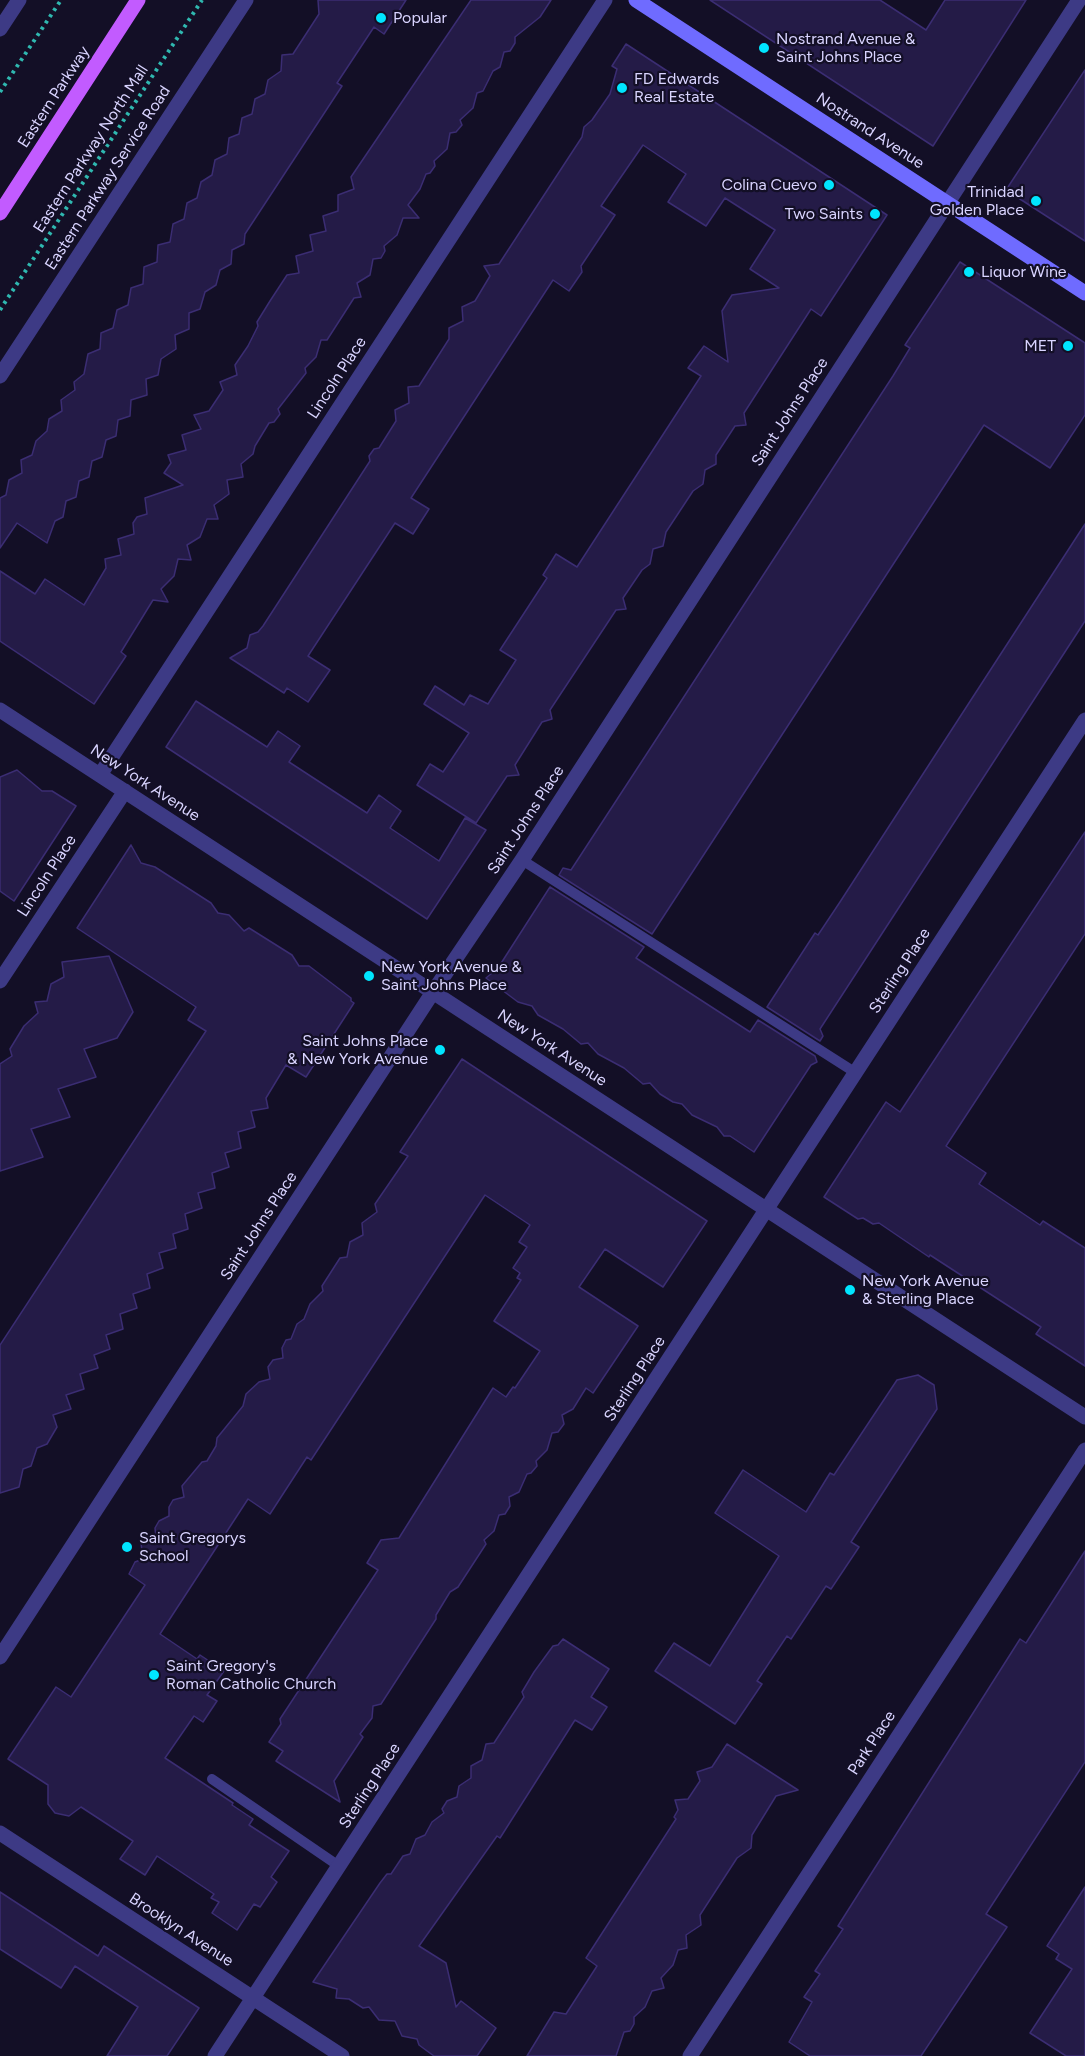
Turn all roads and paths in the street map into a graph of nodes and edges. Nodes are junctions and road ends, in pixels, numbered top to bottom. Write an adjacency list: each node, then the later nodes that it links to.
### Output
1 (19, 0): 9 (street)
2 (61, 0): 10 (path)
3 (138, 0): 12 (main road, Eastern Parkway)
4 (202, 0): 14 (path, Eastern Parkway North Mall)
5 (246, 0): 15 (street, Eastern Parkway Service Road)
6 (605, 0): 18 (street, Lincoln Place)
7 (636, 0): 11 (main road, Nostrand Avenue)
8 (1079, 0): 11 (street, Saint Johns Place)
9 (0, 29)
10 (0, 92)
11 (947, 203): 13 (main road, Nostrand Avenue); 20 (street, Saint Johns Place)
12 (0, 213)
13 (1085, 293)
14 (0, 310)
15 (0, 376)
16 (0, 710): 18 (street, New York Avenue)
17 (1085, 720): 23 (street, Sterling Place)
18 (100, 775): 19 (street, New York Avenue)
19 (125, 791): 21 (street, Lincoln Place); 22 (street, New York Avenue)
20 (522, 860): 22 (street, Saint Johns Place); 23 (lane)
21 (0, 981)
22 (433, 992): 24 (street, New York Avenue); 27 (street, Saint Johns Place)
23 (856, 1073): 24 (street, Sterling Place)
24 (767, 1209): 25 (street, New York Avenue); 30 (street, Sterling Place)
25 (1085, 1417)
26 (1085, 1450): 34 (street, Park Place)
27 (0, 1657)
28 (212, 1779): 30 (lane)
29 (0, 1833): 31 (street, Brooklyn Avenue)
30 (339, 1866): 31 (street, Sterling Place)
31 (252, 1998): 32 (street, Sterling Place); 33 (street, Brooklyn Avenue)
32 (215, 2056)
33 (342, 2056)
34 (690, 2056)

